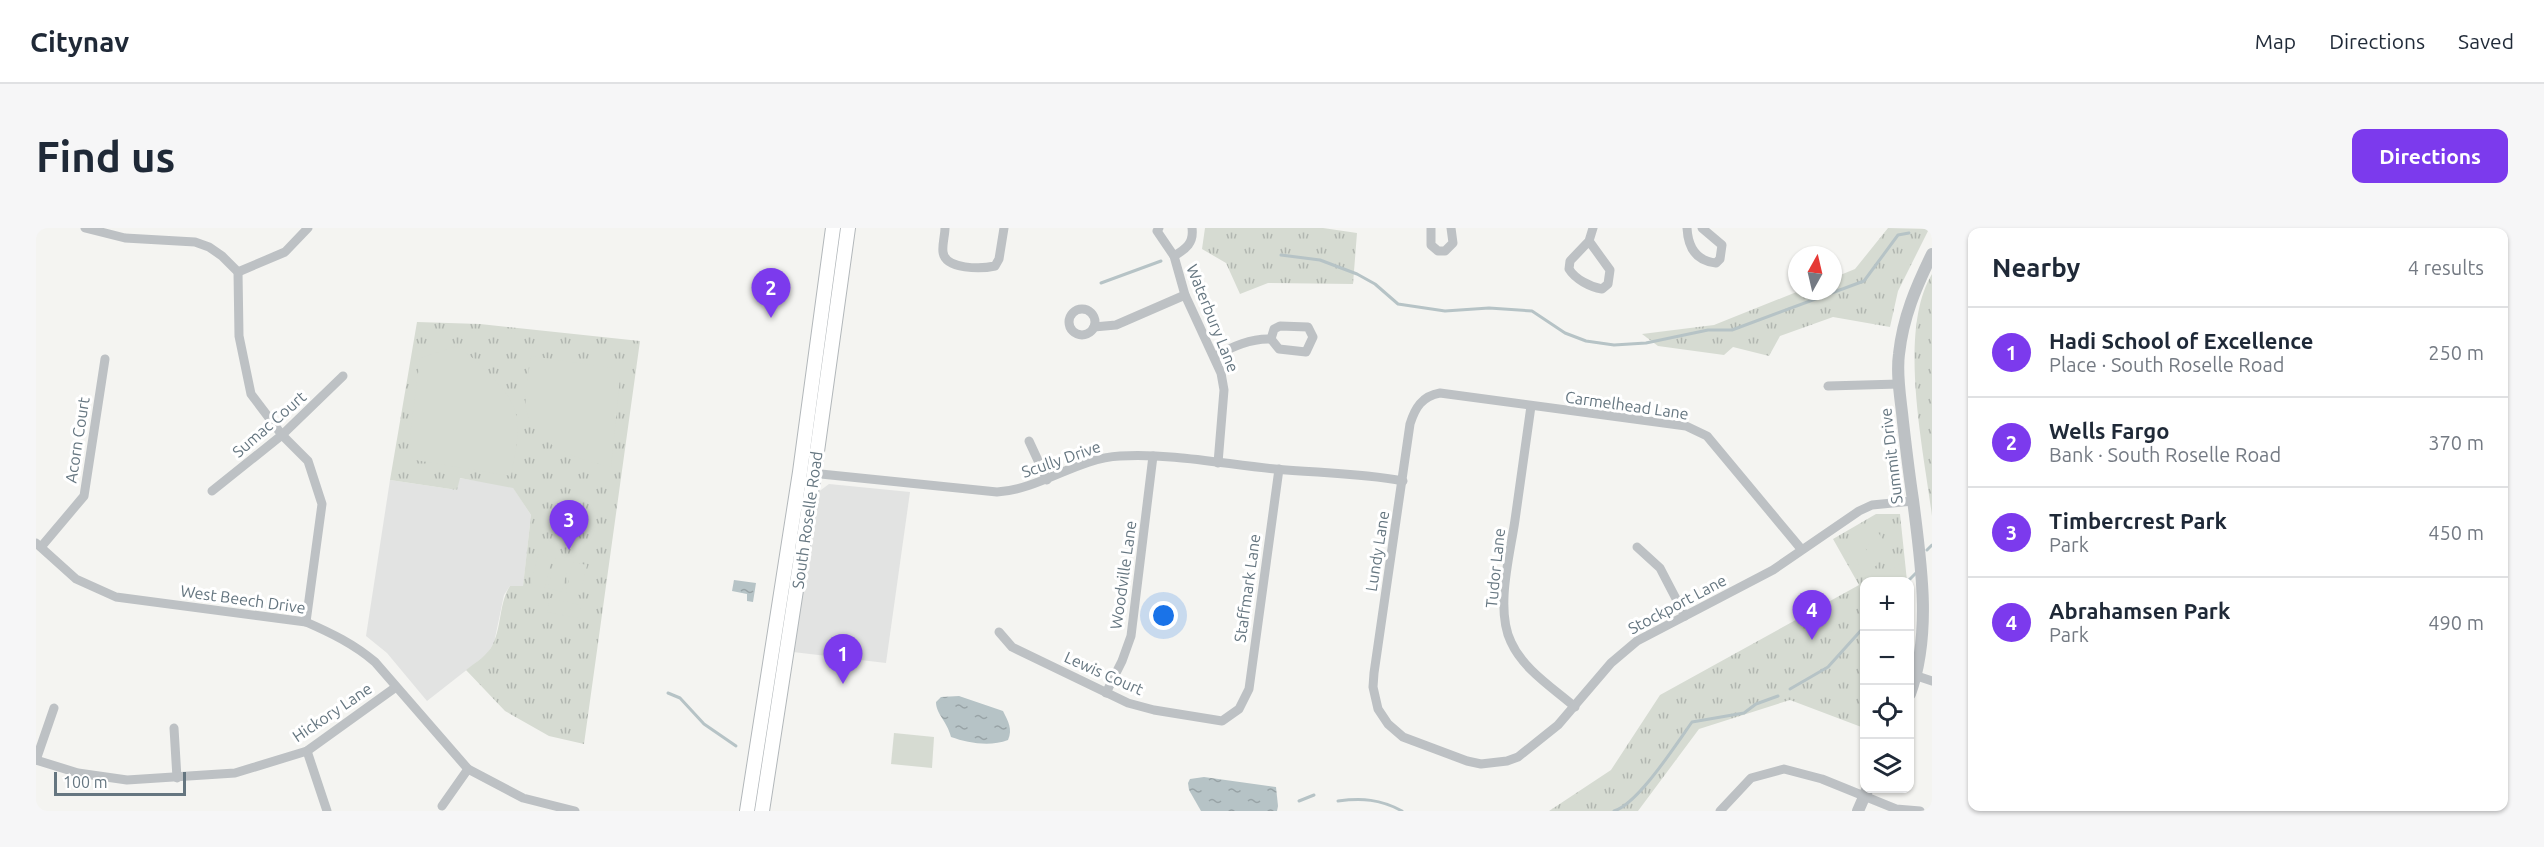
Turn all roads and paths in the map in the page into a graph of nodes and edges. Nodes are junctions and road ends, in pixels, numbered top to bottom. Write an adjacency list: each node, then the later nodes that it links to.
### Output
1 (85, 228): 17 (street)
2 (308, 228): 17 (street)
3 (832, 228): 33 (main road, South Roselle Road)
4 (848, 228): 33 (main road, South Roselle Road)
5 (945, 228): 6 (street)
6 (1004, 228)
7 (1192, 228): 16 (street, Waterbury Lane)
8 (1431, 228): 9 (street)
9 (1451, 228)
10 (1593, 228): 14 (street)
11 (1687, 228): 12 (street)
12 (1702, 228)
13 (1155, 229): 16 (street, Waterbury Lane)
14 (1589, 242): 14 (street)
15 (1932, 254): 24 (street, Summit Drive)
16 (1174, 256): 18 (street, Waterbury Lane)
17 (238, 272): 28 (street)
18 (1185, 294): 19 (street); 21 (street, Waterbury Lane)
19 (1094, 327)
20 (1270, 339): 20 (street); 21 (street)
21 (1215, 356): 31 (street, Waterbury Lane)
22 (105, 359): 38 (street, Acorn Court)
23 (343, 376): 28 (street, Sumac Court)
24 (1899, 384): 25 (street); 37 (street, Summit Drive)
25 (1828, 386)
26 (1431, 395): 27 (street, Carmelhead Lane); 35 (street, Lundy Lane)
27 (1531, 406): 40 (street, Carmelhead Lane); 50 (street, Tudor Lane)
28 (282, 435): 36 (street, Sumac Court); 43 (street)
29 (1029, 441): 34 (street)
30 (1153, 456): 31 (street, Scully Drive); 34 (street, Scully Drive); 49 (street, Woodville Lane)
31 (1218, 463): 32 (street, Scully Drive)
32 (1279, 469): 35 (street, Scully Drive); 52 (street, Staffmark Lane)
33 (807, 473): 34 (street, Scully Drive); 64 (main road, South Roselle Road); 65 (main road, South Roselle Road)
34 (1047, 480)
35 (1403, 481): 53 (street, Lundy Lane)
36 (212, 491)
37 (1913, 501): 40 (street, Stockport Lane); 41 (street, Summit Drive)
38 (39, 545): 43 (street, West Beech Drive)
39 (1638, 547): 42 (street)
40 (1802, 550): 42 (street, Stockport Lane)
41 (1928, 570): 45 (street, Summit Drive)
42 (1685, 616): 50 (street, Stockport Lane)
43 (306, 622): 48 (street, West Beech Drive)
44 (999, 632): 49 (street, Lewis Court)
45 (1917, 676): 46 (street); 47 (street, Summit Drive)
46 (1932, 681)
47 (1914, 685)
48 (396, 687): 55 (street, Hickory Lane); 57 (street, West Beech Drive)
49 (1106, 693): 52 (street, Lewis Court)
50 (1575, 707): 53 (street, Stockport Lane)
51 (54, 708): 56 (street)
52 (1239, 709)
53 (1383, 718)
54 (174, 728): 58 (street)
55 (307, 751): 58 (street, Hickory Lane); 62 (street)
56 (36, 760): 58 (street, Hickory Lane)
57 (468, 769): 61 (street); 63 (street, West Beech Drive)
58 (177, 778)
59 (1860, 791): 66 (street)
60 (1866, 793): 67 (street); 68 (street)
61 (442, 807)
62 (327, 811)
63 (575, 811)
64 (747, 811)
65 (762, 811)
66 (1720, 811)
67 (1858, 811)
68 (1920, 811)

